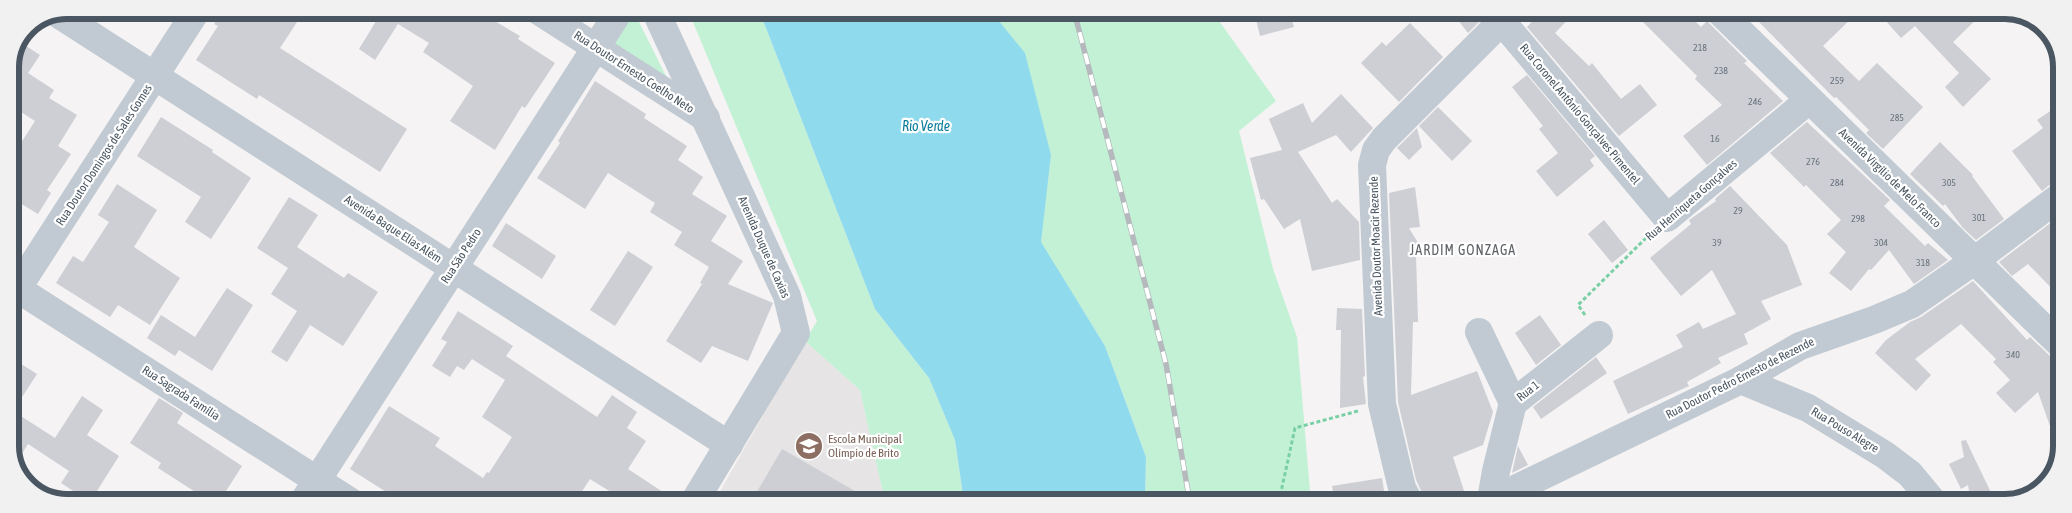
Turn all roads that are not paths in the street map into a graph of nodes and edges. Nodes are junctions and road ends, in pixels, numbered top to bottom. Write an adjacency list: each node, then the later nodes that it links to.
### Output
1 (66, 19): 10 (street, Avenida Baque Elías Além)
2 (191, 19): 10 (street, Rua Doutor Domingos de Sales Gomes)
3 (550, 19): 9 (street, Rua Doutor Ernesto Coelho Neto)
4 (614, 19): 9 (street, Rua São Pedro)
5 (659, 19): 12 (street, Avenida Duque de Caxias)
6 (1497, 19): 27 (street, Avenida Doutor Moacir Rezende)
7 (1506, 19): 14 (street, Rua Coronel Antônio Gonçalves Pimentel)
8 (1727, 19): 11 (street, Avenida Virgílio de Melo Franco)
9 (596, 48): 12 (street, Rua Doutor Ernesto Coelho Neto); 16 (street, Rua São Pedro)
10 (154, 76): 16 (street, Avenida Baque Elías Além); 17 (street, Rua Doutor Domingos de Sales Gomes)
11 (1809, 100): 14 (street, Rua Henriqueta Gonçalves); 15 (street, Avenida Virgílio de Melo Franco)
12 (706, 118): 24 (street, Avenida Duque de Caxias)
13 (2053, 202): 15 (street, Rua Doutor Pedro Ernesto de Rezende)
14 (1666, 218)
15 (1974, 260): 21 (street, Avenida Virgílio de Melo Franco); 22 (street, Rua Doutor Pedro Ernesto de Rezende)
16 (453, 268): 24 (street, Avenida Baque Elías Além); 25 (street, Rua São Pedro)
17 (19, 280)
18 (19, 296): 25 (street, Rua Sagrada Família)
19 (1478, 332): 23 (street)
20 (1599, 335): 23 (street, Rua 1)
21 (2053, 338)
22 (1741, 380): 29 (street, Rua Doutor Pedro Ernesto de Rezende); 30 (street, Rua Pouso Alegre)
23 (1513, 403): 28 (street, Rua 1)
24 (728, 445): 26 (street, Avenida Duque de Caxias)
25 (310, 491)
26 (699, 494)
27 (1405, 494)
28 (1490, 494)
29 (1505, 494)
30 (1927, 494)

